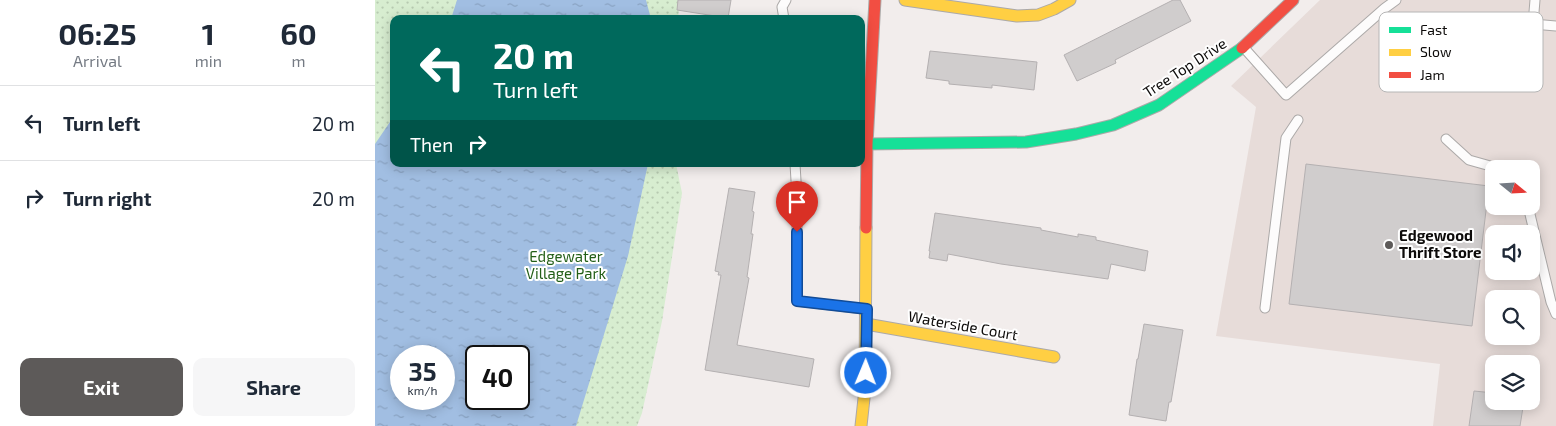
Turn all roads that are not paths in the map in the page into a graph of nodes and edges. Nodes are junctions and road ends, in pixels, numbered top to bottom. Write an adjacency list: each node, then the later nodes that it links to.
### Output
1 (786, 0): 9 (lane)
2 (875, 0): 15 (street)
3 (905, 0): 4 (street)
4 (1070, 0)
5 (1293, 0): 12 (street, Tree Top Drive)
6 (1396, 0): 7 (lane)
7 (1381, 12)
8 (1379, 13): 12 (lane)
9 (783, 15)
10 (1543, 25): 11 (lane)
11 (1556, 26)
12 (1244, 47): 15 (street, Tree Top Drive)
13 (1298, 120): 19 (lane)
14 (1446, 139): 16 (lane)
15 (867, 144): 20 (street)
16 (1485, 164)
17 (795, 167): 20 (lane)
18 (1530, 215): 21 (lane)
19 (1265, 308)
20 (867, 309): 22 (street)
21 (1556, 314)
22 (866, 324): 23 (street, Waterside Court); 24 (street)
23 (1054, 357)
24 (861, 426)

